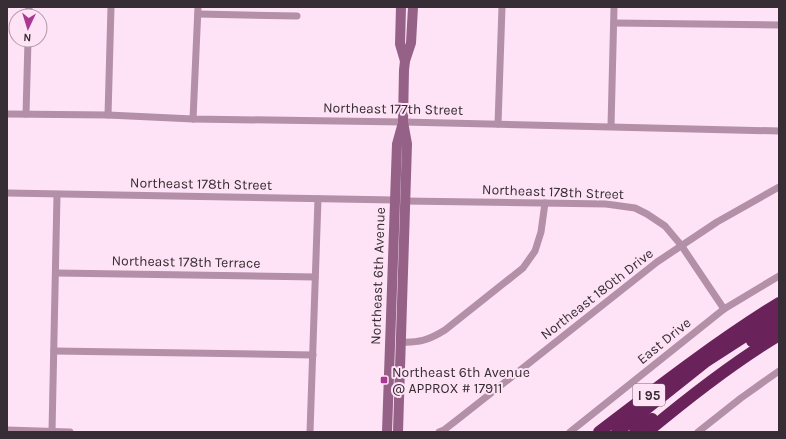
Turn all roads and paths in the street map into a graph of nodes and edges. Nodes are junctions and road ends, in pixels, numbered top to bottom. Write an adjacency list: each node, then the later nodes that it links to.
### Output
1 (112, 7): 14 (street)
2 (401, 7): 11 (main road, Northeast 6th Avenue)
3 (413, 7): 11 (main road, Northeast 6th Avenue)
4 (502, 7): 17 (street)
5 (614, 7): 8 (street)
6 (198, 11): 7 (street); 15 (street)
7 (297, 16)
8 (614, 23): 9 (street); 18 (street)
9 (779, 25)
10 (28, 48): 13 (street)
11 (405, 60): 16 (main road, Northeast 6th Avenue)
12 (7, 114): 13 (street, Northeast 177th Street)
13 (26, 114): 14 (street, Northeast 177th Street)
14 (108, 115): 15 (street, Northeast 177th Street)
15 (192, 119): 16 (street, Northeast 177th Street)
16 (403, 122): 17 (street, Northeast 177th Street); 24 (main road, Northeast 6th Avenue)
17 (498, 124): 18 (street, Northeast 177th Street)
18 (611, 126): 19 (street, Northeast 177th Street)
19 (779, 131)
20 (779, 187): 26 (street, Northeast 180th Drive)
21 (7, 193): 22 (street, Northeast 178th Street)
22 (57, 195): 23 (street, Northeast 178th Street); 27 (street)
23 (318, 199): 24 (street, Northeast 178th Street); 29 (street)
24 (400, 201): 25 (street, Northeast 178th Street); 35 (main road, Northeast 6th Avenue); 44 (main road, Northeast 6th Avenue)
25 (545, 203): 26 (street, Northeast 178th Street); 35 (street)
26 (681, 245): 31 (street, Northeast 178th Street); 46 (street, Northeast 180th Drive)
27 (56, 273): 29 (street, Northeast 178th Terrace); 36 (street)
28 (779, 276): 31 (street, East Drive)
29 (315, 277): 37 (street)
30 (779, 302): 48 (highway, I 95)
31 (724, 309): 47 (street, East Drive)
32 (779, 314): 49 (highway)
33 (779, 324): 50 (highway)
34 (779, 335): 39 (highway, I 95)
35 (400, 342): 45 (main road, Northeast 6th Avenue)
36 (54, 351): 37 (street); 41 (street)
37 (313, 355): 43 (street)
38 (779, 371): 53 (street)
39 (673, 411): 51 (highway); 52 (highway, I 95)
40 (7, 430): 41 (street)
41 (52, 432): 42 (street)
42 (70, 432)
43 (310, 432)
44 (387, 432)
45 (398, 432)
46 (439, 432)
47 (570, 432)
48 (599, 432)
49 (616, 432)
50 (629, 432)
51 (635, 432)
52 (647, 432)
53 (698, 432)

